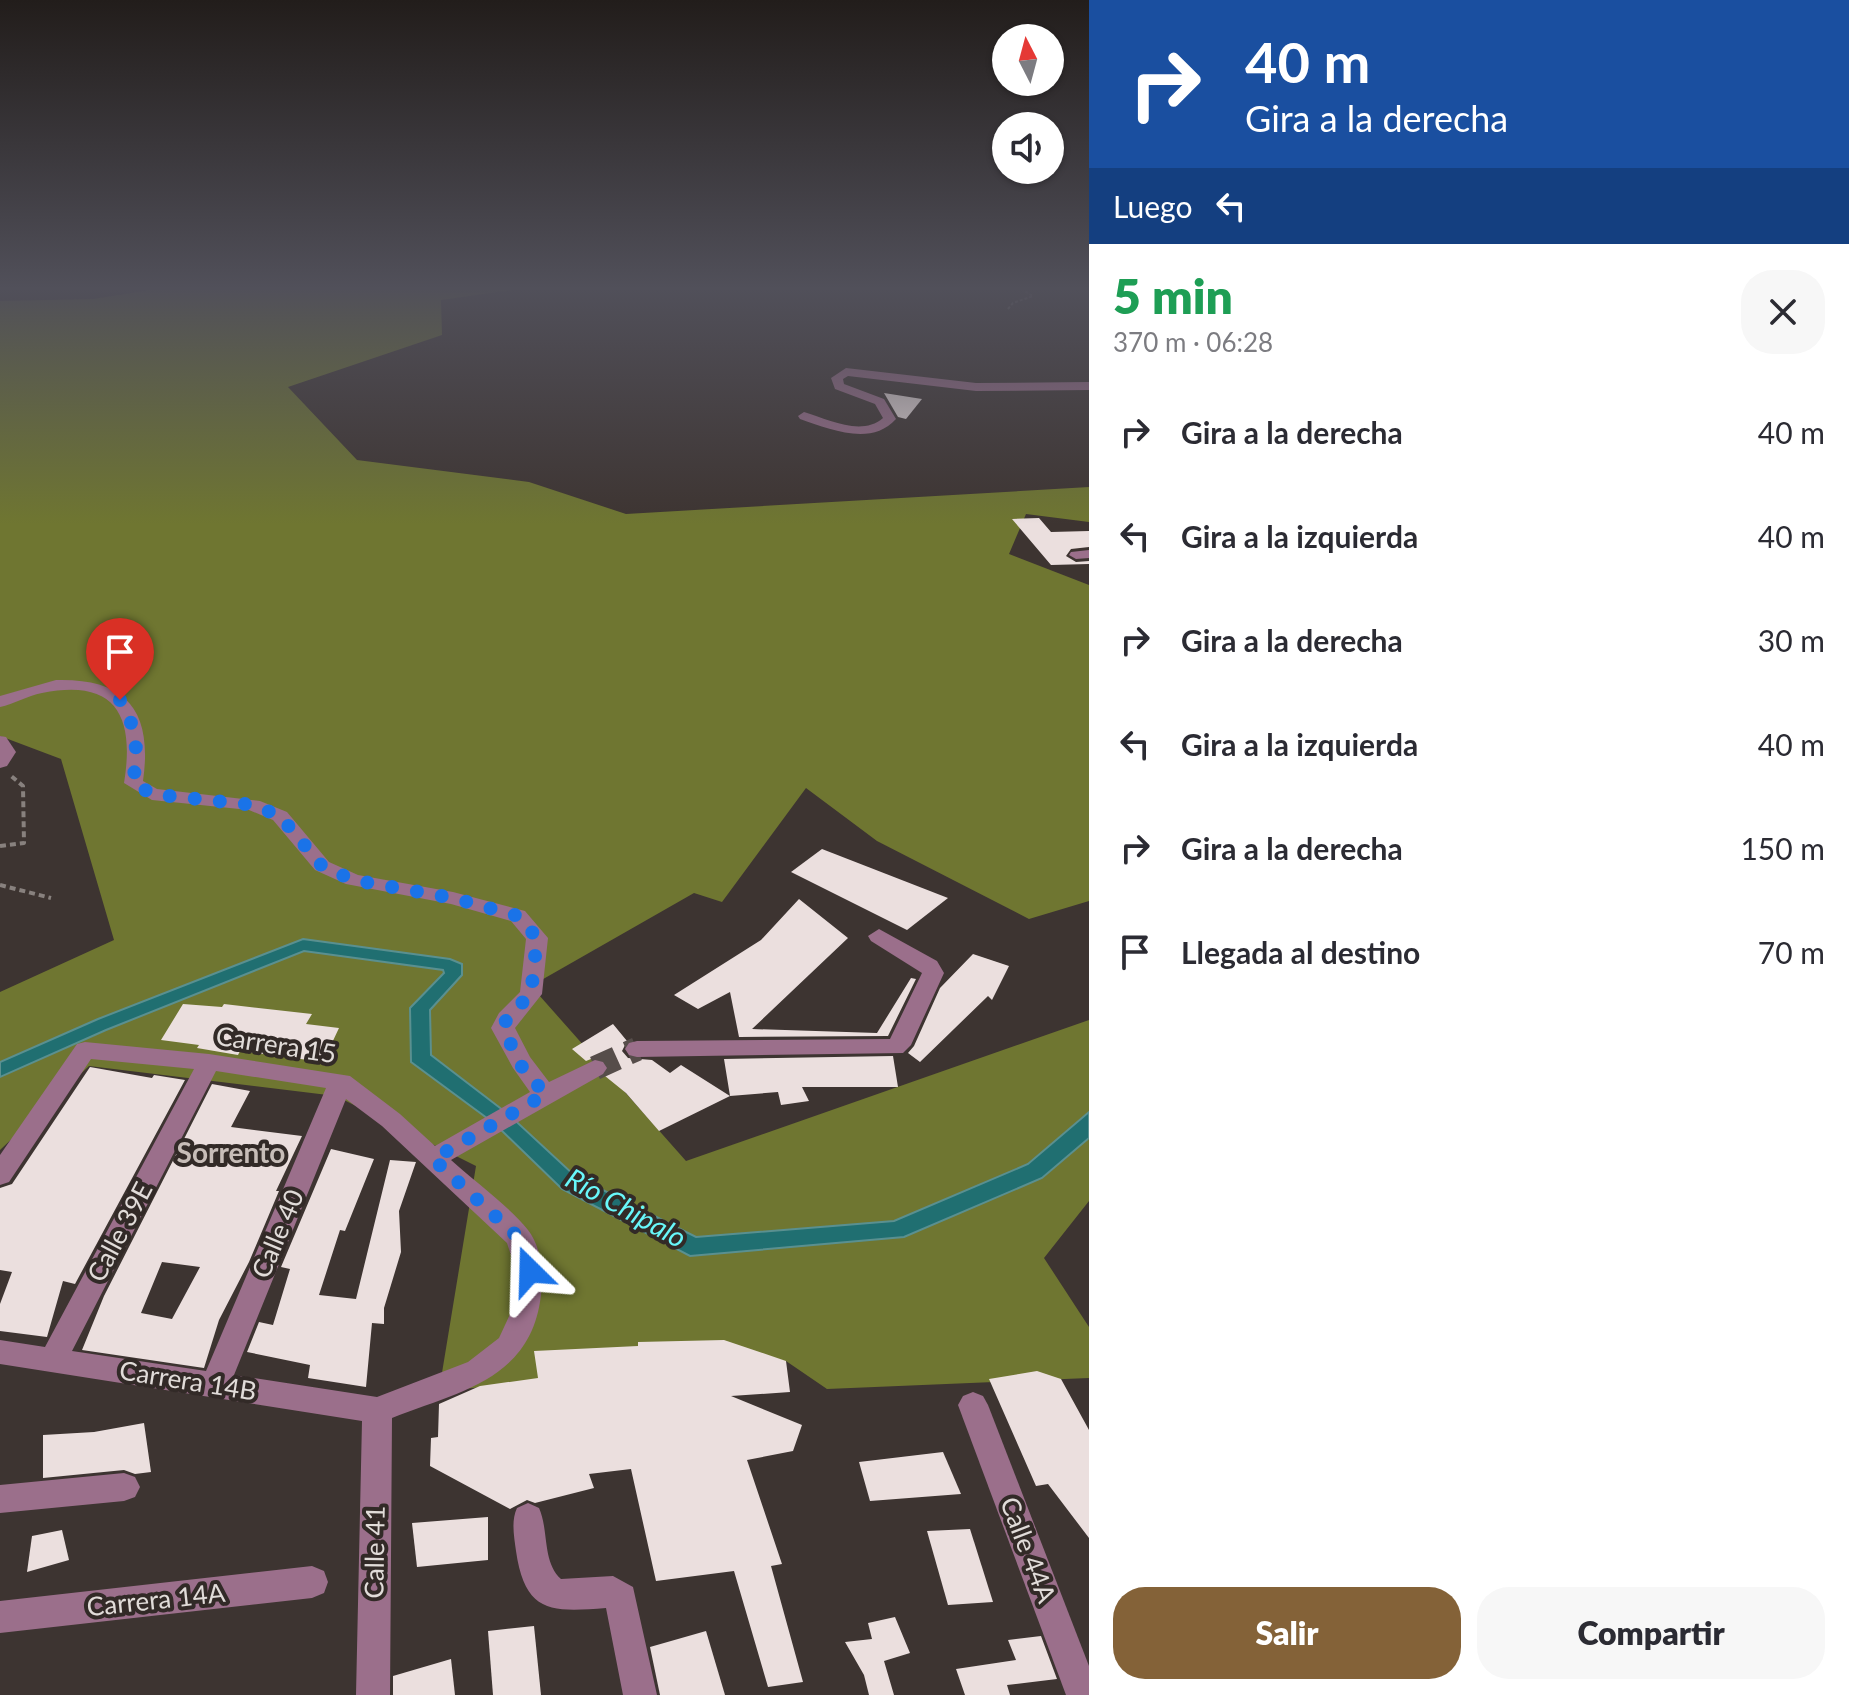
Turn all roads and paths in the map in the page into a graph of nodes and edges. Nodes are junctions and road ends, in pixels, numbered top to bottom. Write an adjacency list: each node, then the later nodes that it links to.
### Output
1 (1089, 386): 2 (street)
2 (804, 416)
3 (0, 702): 14 (street)
4 (0, 741): 5 (street)
5 (0, 764): 6 (path)
6 (0, 846)
7 (0, 885): 8 (path)
8 (51, 898)
9 (879, 936): 10 (street)
10 (637, 1049)
11 (209, 1062): 13 (street, Carrera 15); 16 (street, Carrera 15); 18 (street, Calle 39E)
12 (595, 1068): 14 (street)
13 (341, 1082): 15 (street, Carrera 15); 19 (street, Calle 40)
14 (535, 1099): 15 (street)
15 (433, 1159): 21 (street, Carrera 15)
16 (0, 1175)
17 (0, 1352): 18 (street, Carrera 14B)
18 (53, 1360): 19 (street, Carrera 14B)
19 (215, 1385): 21 (street, Carrera 14B)
20 (973, 1405): 29 (street, Calle 44A)
21 (377, 1410): 27 (street, Calle 41)
22 (124, 1487): 23 (street)
23 (0, 1499)
24 (528, 1518): 28 (street)
25 (312, 1582): 26 (street, Carrera 14A)
26 (0, 1617)
27 (373, 1695)
28 (640, 1695)
29 (1083, 1695)

